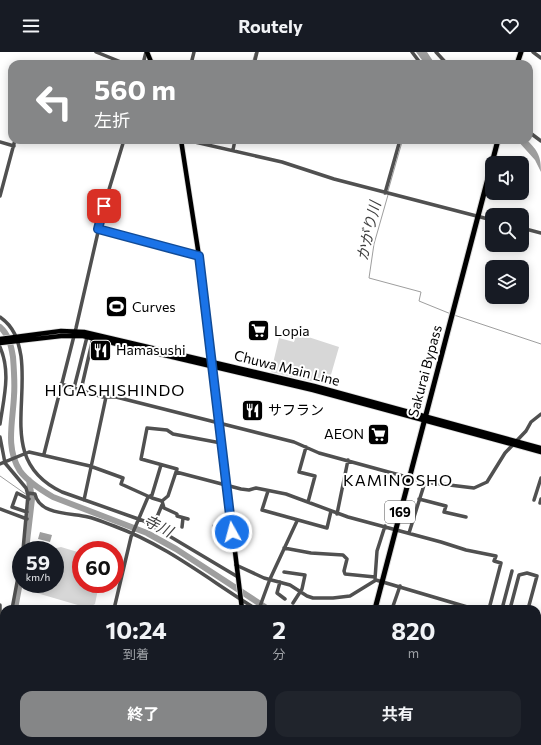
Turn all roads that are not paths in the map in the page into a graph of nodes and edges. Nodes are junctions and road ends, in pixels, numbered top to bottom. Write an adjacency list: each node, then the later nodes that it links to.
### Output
1 (96, 52): 5 (street)
2 (436, 52): 6 (street)
3 (533, 52): 4 (street)
4 (541, 58)
5 (116, 60)
6 (443, 60)
7 (0, 142): 14 (street)
8 (123, 144): 20 (street)
9 (182, 144): 23 (main road)
10 (205, 144): 15 (street)
11 (234, 144): 15 (street)
12 (399, 144): 16 (street)
13 (497, 144): 18 (highway, Sakurai Bypass / 169)
14 (14, 146): 17 (street)
15 (233, 150): 16 (street)
16 (385, 193): 18 (street)
17 (0, 196)
18 (478, 217): 19 (street); 38 (highway, Sakurai Bypass / 169)
19 (485, 218)
20 (98, 229): 23 (street); 25 (street)
21 (529, 230): 22 (street)
22 (541, 233)
23 (199, 256): 32 (main road)
24 (0, 317): 29 (street)
25 (74, 333): 26 (main road, Chuwa Main Line); 29 (main road, Chuwa Main Line); 32 (main road, Chuwa Main Line); 33 (street)
26 (87, 337): 27 (main road, Chuwa Main Line); 34 (street)
27 (93, 338): 32 (main road, Chuwa Main Line); 35 (street)
28 (0, 339): 29 (main road, Chuwa Main Line)
29 (17, 339): 30 (main road, Chuwa Main Line); 47 (street)
30 (0, 343)
31 (0, 347): 39 (street)
32 (211, 363): 38 (main road, Chuwa Main Line); 40 (main road)
33 (61, 384): 34 (street); 48 (street)
34 (74, 388): 35 (street)
35 (80, 390): 36 (street)
36 (106, 397): 40 (street); 53 (street)
37 (541, 414): 43 (street)
38 (425, 418): 43 (main road, Chuwa Main Line); 55 (highway, Sakurai Bypass / 169)
39 (0, 424)
40 (219, 424): 42 (main road); 44 (street)
41 (0, 437): 50 (street)
42 (221, 443): 52 (street); 58 (main road)
43 (516, 443): 45 (main road, Chuwa Main Line); 46 (main road, Chuwa Main Line); 57 (street)
44 (306, 447): 49 (street); 65 (street)
45 (541, 448)
46 (541, 452)
47 (23, 454): 48 (street); 50 (street); 63 (street)
48 (44, 454): 53 (street)
49 (348, 460): 55 (street); 70 (street)
50 (6, 462): 51 (street); 60 (street)
51 (0, 464)
52 (161, 465): 54 (street); 61 (street)
53 (90, 466): 61 (street); 63 (street)
54 (176, 472): 58 (street); 66 (street)
55 (410, 478): 57 (street); 81 (highway, Sakurai Bypass / 169)
56 (541, 478): 64 (street)
57 (425, 482): 62 (street)
58 (226, 485): 59 (street); 82 (main road)
59 (268, 491): 65 (street); 77 (street)
60 (28, 496): 69 (street); 69 (street); 84 (street)
61 (148, 497): 66 (street); 76 (street)
62 (419, 499): 72 (street); 83 (street)
63 (84, 500): 76 (street)
64 (534, 500)
65 (308, 502): 68 (street)
66 (162, 503): 71 (street); 73 (street)
67 (0, 509): 74 (street)
68 (331, 511): 70 (street); 77 (street)
69 (27, 512): 74 (street)
70 (337, 514): 79 (street)
71 (157, 517)
72 (466, 517)
73 (184, 518): 75 (street); 80 (street)
74 (27, 519): 85 (street)
75 (188, 519)
76 (138, 520): 84 (street); 90 (street)
77 (296, 521): 86 (street)
78 (214, 526): 82 (street)
79 (386, 526): 81 (street); 91 (street)
80 (182, 527)
81 (396, 529): 83 (street); 93 (highway, Sakurai Bypass / 169)
82 (232, 532): 87 (main road)
83 (409, 533): 110 (street)
84 (133, 534): 98 (street); 103 (street)
85 (24, 541)
86 (284, 548): 91 (street); 92 (street)
87 (236, 565): 90 (main road); 92 (street)
88 (284, 572): 96 (street)
89 (512, 572): 111 (street)
90 (238, 578): 98 (main road)
91 (375, 578): 93 (street); 96 (street)
92 (270, 579): 94 (street); 106 (street)
93 (382, 581): 95 (street); 107 (highway, Sakurai Bypass / 169)
94 (280, 582): 96 (street); 99 (street)
95 (400, 586): 108 (street); 109 (street)
96 (300, 592): 100 (street)
97 (15, 593): 102 (street)
98 (240, 598): 104 (main road); 105 (street)
99 (285, 599)
100 (292, 603)
101 (0, 605): 114 (street)
102 (13, 605)
103 (115, 605)
104 (241, 605)
105 (253, 605)
106 (260, 605)
107 (376, 605)
108 (393, 605)
109 (461, 605)
110 (490, 605)
111 (503, 605)
112 (511, 605): 113 (street)
113 (529, 605)
114 (0, 622)

